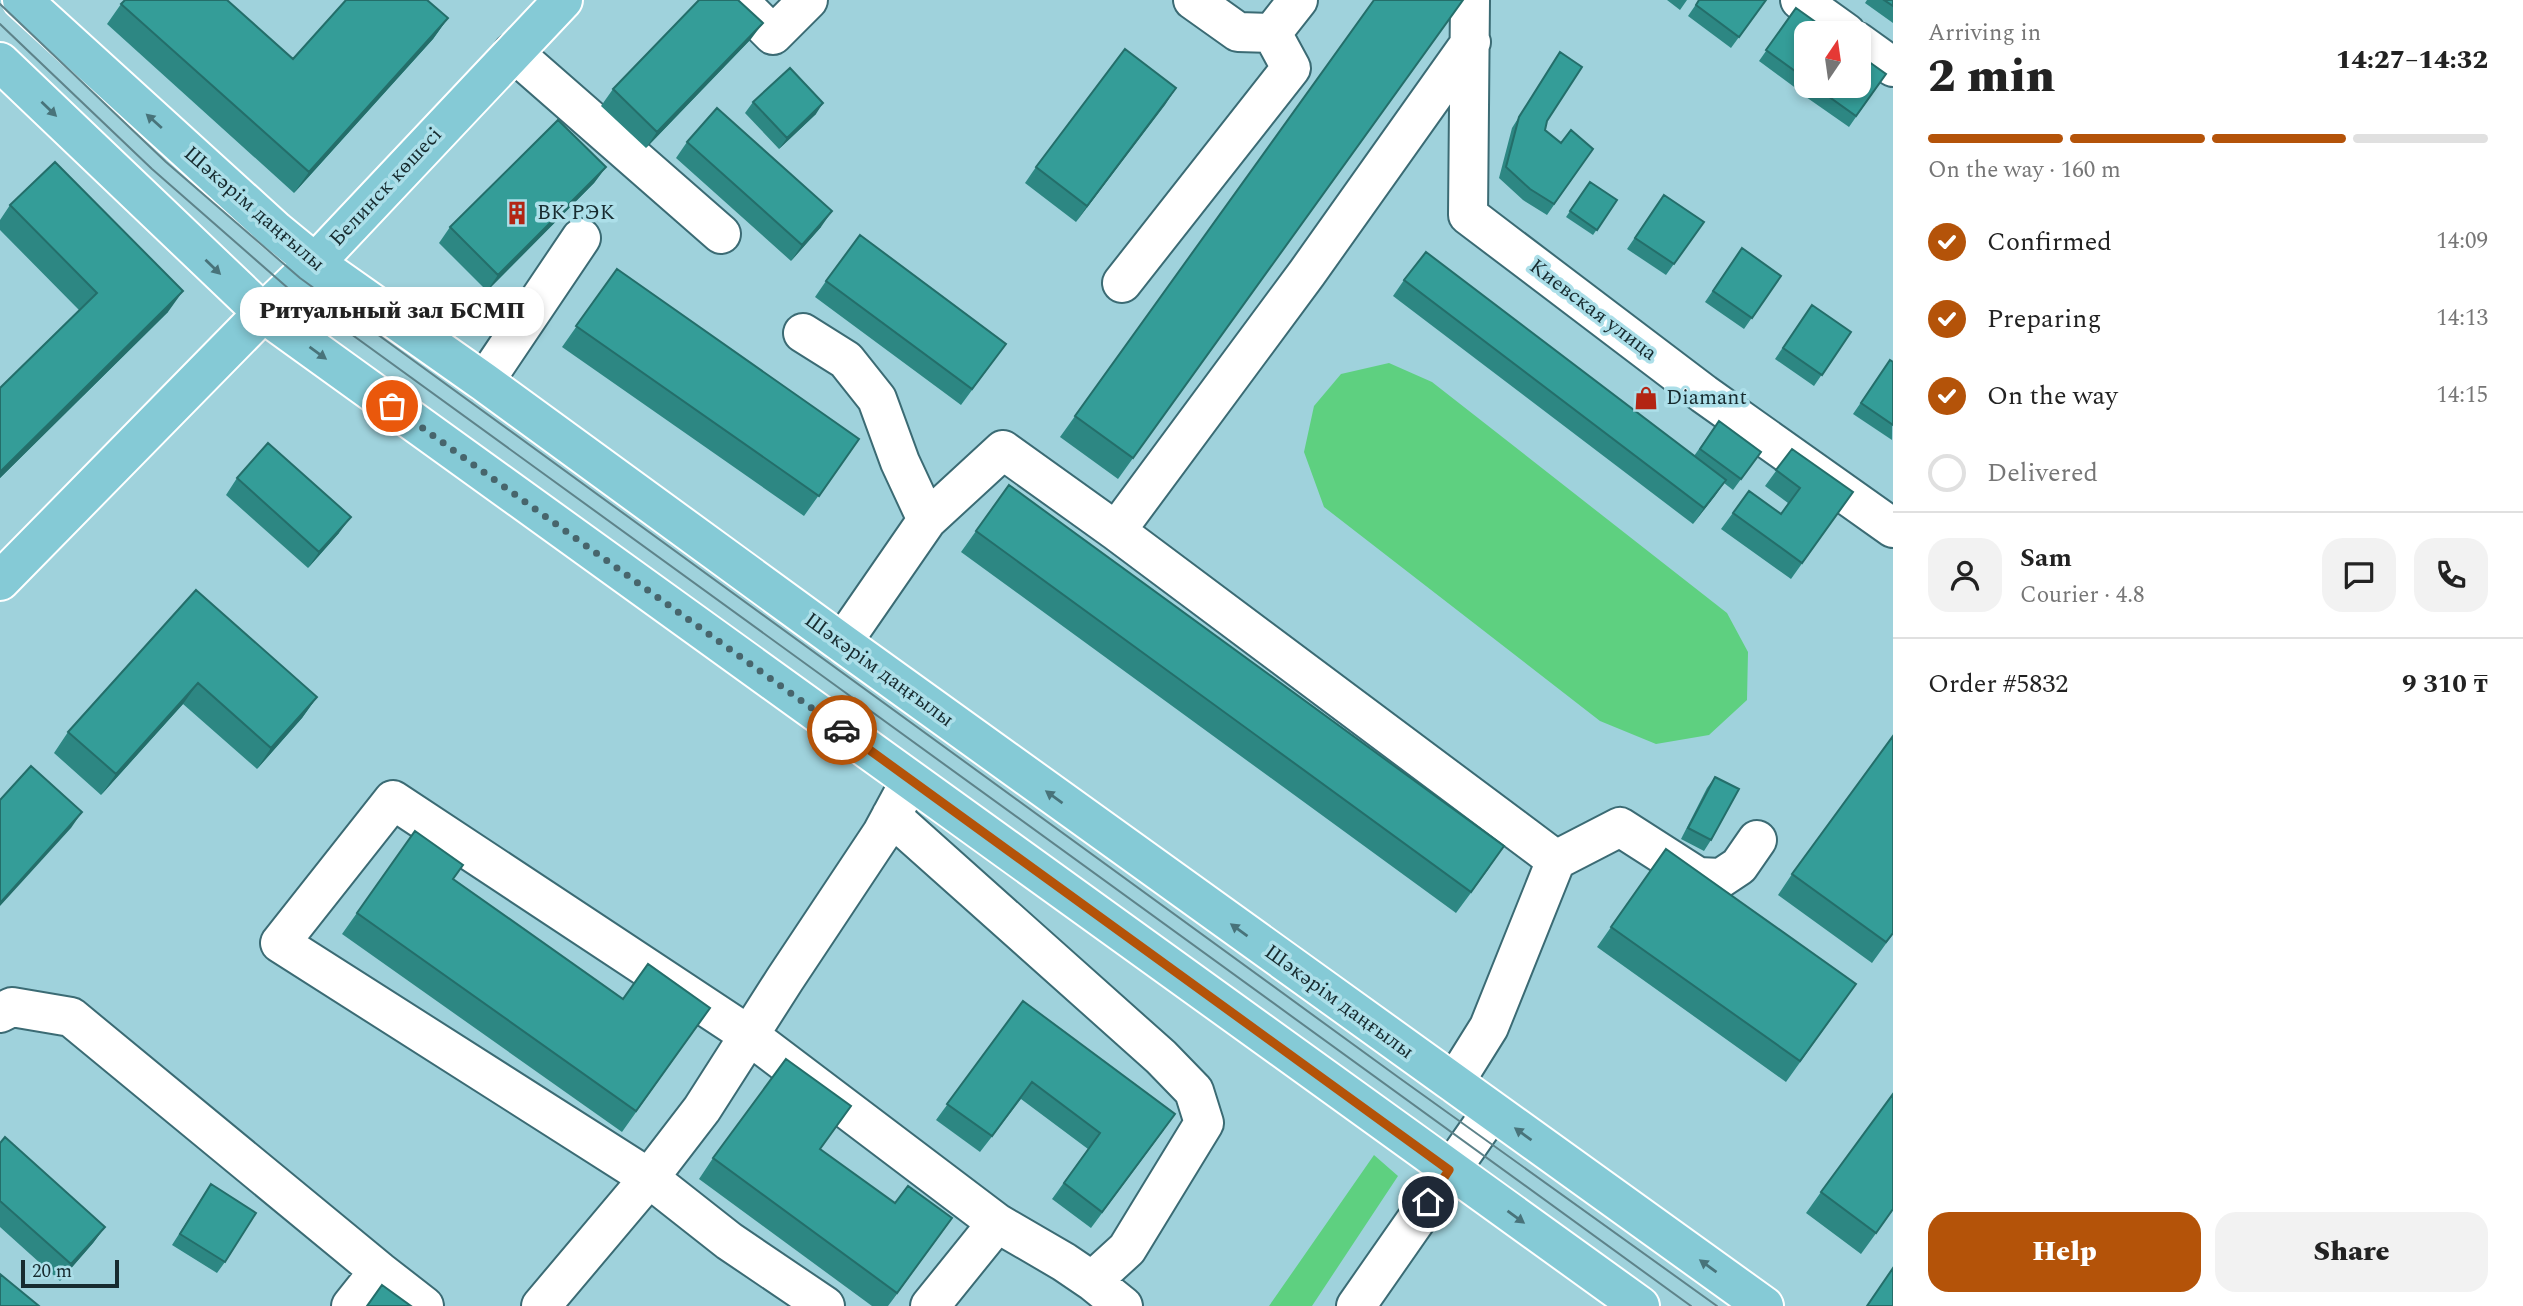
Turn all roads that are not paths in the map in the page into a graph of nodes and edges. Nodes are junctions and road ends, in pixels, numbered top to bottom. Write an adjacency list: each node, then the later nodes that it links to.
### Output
1 (22, 0): 18 (main road, Шәкәрім даңғылы, one-way to 1)
2 (563, 0): 13 (main road, Белинск көшесі)
3 (738, 0): 4 (street)
4 (808, 0)
5 (1193, 0): 10 (street)
6 (1298, 0): 10 (street)
7 (1470, 0): 11 (street, Киевская улица)
8 (1800, 0): 9 (street)
9 (1829, 21)
10 (1272, 33): 19 (street)
11 (1471, 42): 24 (street, Киевская улица); 25 (street)
12 (1871, 51): 15 (street)
13 (513, 52): 16 (street); 18 (main road, Белинск көшесі)
14 (0, 62): 20 (main road, one-way to 20)
15 (1893, 67)
16 (722, 234)
17 (581, 238): 22 (street)
18 (315, 263): 20 (main road, Белинск көшесі); 22 (main road, Шәкәрім даңғылы)
19 (1122, 283)
20 (263, 313): 26 (main road, Белинск көшесі); 28 (main road, one-way to 28)
21 (803, 332): 23 (street)
22 (484, 382): 27 (main road, Шәкәрім даңғылы)
23 (927, 520): 25 (street); 27 (street)
24 (1893, 528)
25 (1116, 531): 31 (street)
26 (3, 571)
27 (842, 643): 34 (main road, Шәкәрім даңғылы, one-way to 27)
28 (911, 778): 29 (street); 36 (main road)
29 (891, 816): 33 (street); 40 (street)
30 (1757, 840): 31 (street)
31 (1556, 860): 34 (street)
32 (0, 1013): 39 (street)
33 (750, 1036): 37 (street); 37 (street); 38 (street)
34 (1454, 1083): 35 (main road, Шәкәрім даңғылы)
35 (1492, 1111): 36 (street); 49 (main road, Шәкәрім даңғылы, one-way to 35)
36 (1449, 1170): 47 (street); 48 (main road, one-way to 48)
37 (649, 1178): 43 (street); 44 (street)
38 (997, 1223): 40 (street); 45 (street)
39 (379, 1271): 41 (street); 42 (street)
40 (1091, 1281): 46 (street)
41 (351, 1306)
42 (424, 1306)
43 (541, 1306)
44 (825, 1306)
45 (930, 1306)
46 (1123, 1306)
47 (1356, 1306)
48 (1640, 1306)
49 (1764, 1306)

